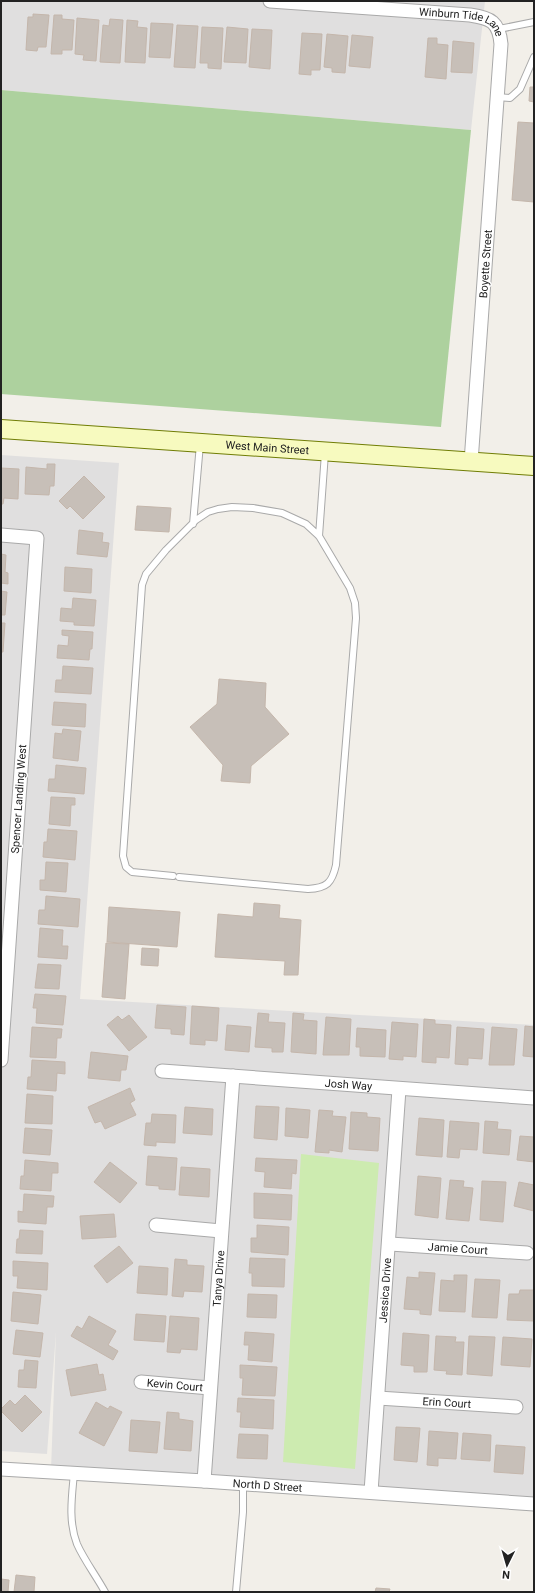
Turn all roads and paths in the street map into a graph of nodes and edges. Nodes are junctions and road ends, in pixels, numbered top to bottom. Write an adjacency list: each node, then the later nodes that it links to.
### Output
1 (270, 1): 2 (street, Winburn Tide Lane)
2 (321, 3): 4 (street, Winburn Tide Lane)
3 (534, 22): 4 (lane)
4 (499, 29): 6 (street, Winburn Tide Lane)
5 (534, 57): 7 (lane)
6 (499, 66): 7 (street, Boyette Street)
7 (497, 97): 11 (street, Boyette Street)
8 (1, 428): 9 (main road, West Main Street)
9 (200, 443): 10 (main road, West Main Street); 13 (lane)
10 (325, 452): 11 (main road, West Main Street); 15 (lane)
11 (471, 462): 12 (main road, West Main Street)
12 (534, 466)
13 (193, 524): 15 (lane); 15 (lane)
14 (1, 535): 16 (street, Spencer Landing West)
15 (319, 536)
16 (1, 1060)
17 (162, 1071): 18 (street, Josh Way)
18 (233, 1076): 19 (street, Josh Way); 22 (street, Tanya Drive)
19 (399, 1089): 20 (street, Josh Way); 23 (street, Jessica Drive)
20 (534, 1098)
21 (156, 1225): 22 (street)
22 (221, 1231): 26 (street, Tanya Drive)
23 (390, 1244): 24 (street, Jamie Court); 27 (street, Jessica Drive)
24 (527, 1253)
25 (140, 1382): 26 (street, Kevin Court)
26 (210, 1388): 31 (street, Tanya Drive)
27 (378, 1398): 28 (street, Erin Court); 33 (street, Jessica Drive)
28 (516, 1407)
29 (1, 1468): 30 (street, North D Street)
30 (74, 1473): 31 (street, North D Street); 35 (lane)
31 (204, 1481): 32 (street, North D Street)
32 (243, 1484): 33 (street, North D Street); 36 (lane)
33 (371, 1492): 34 (street, North D Street)
34 (534, 1504)
35 (105, 1592)
36 (236, 1592)

